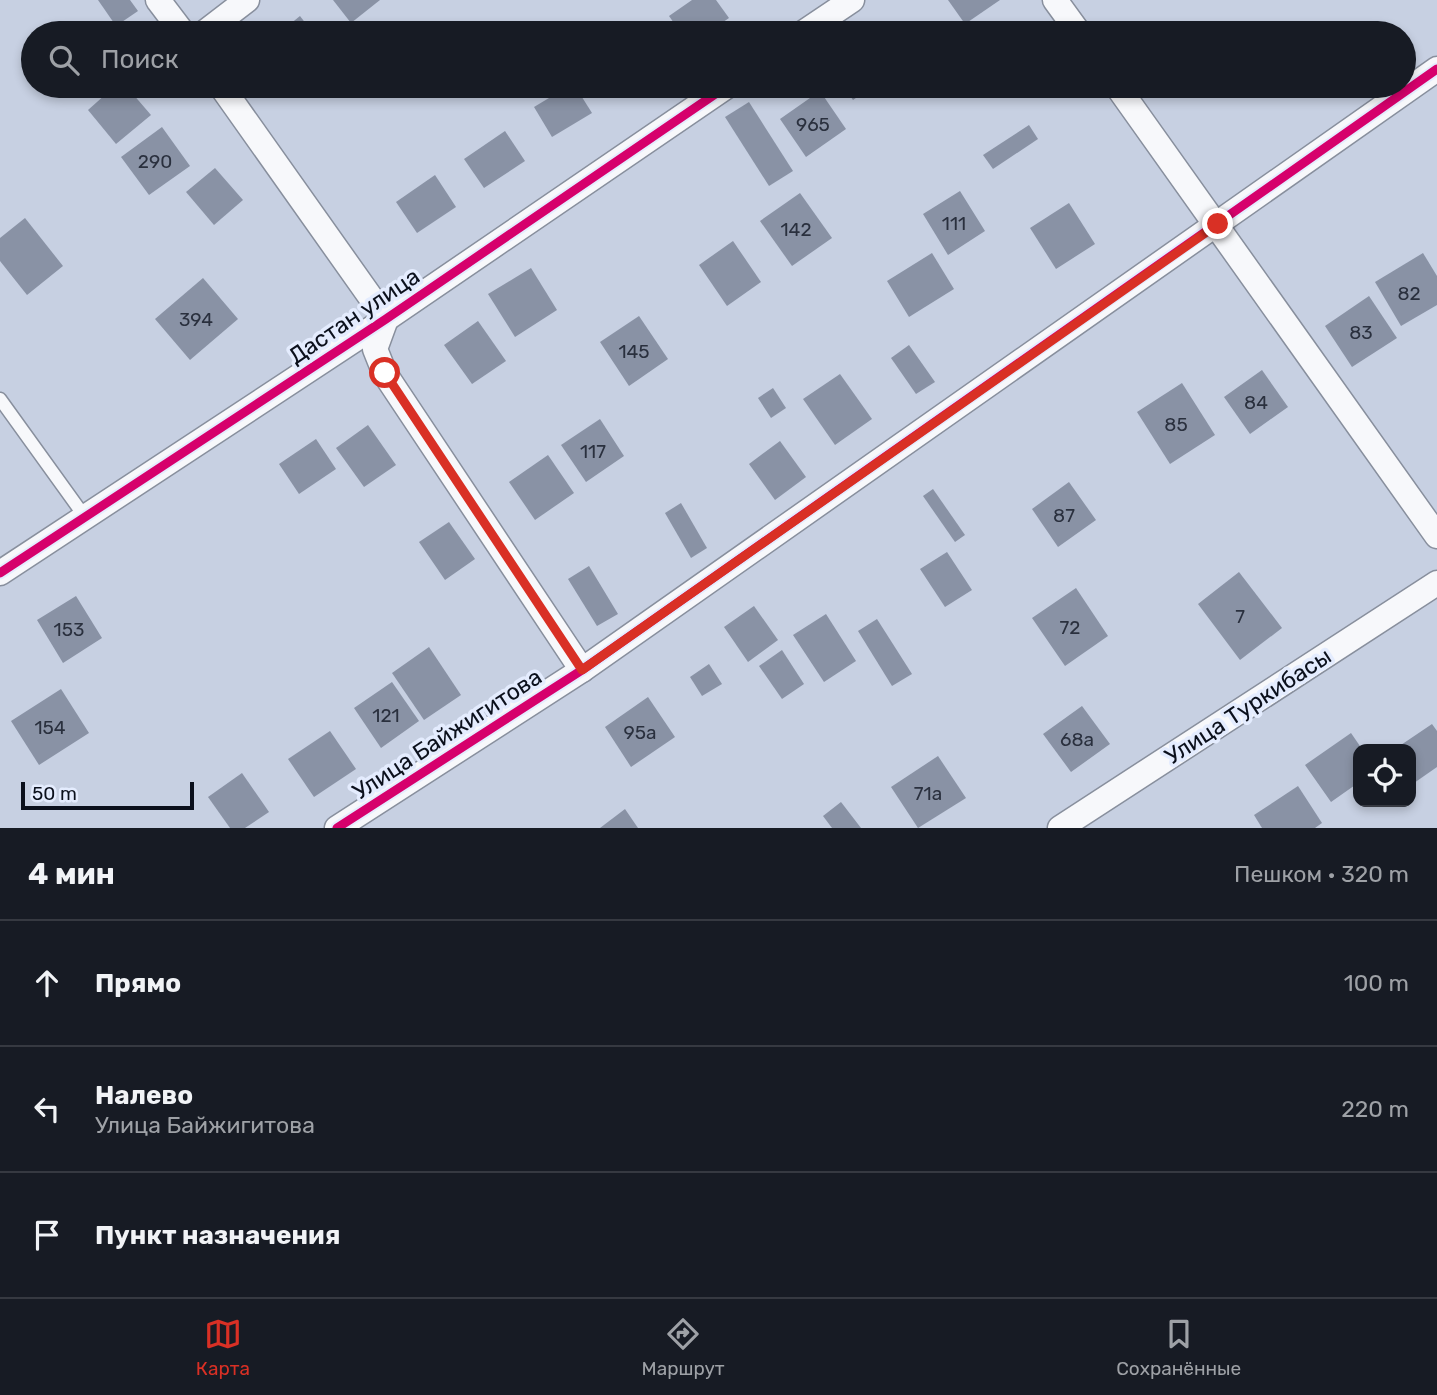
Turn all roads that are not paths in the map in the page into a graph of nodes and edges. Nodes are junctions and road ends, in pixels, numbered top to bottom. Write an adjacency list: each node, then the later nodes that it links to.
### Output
1 (158, 0): 5 (street)
2 (247, 0): 6 (street)
3 (852, 0): 7 (street)
4 (1055, 0): 8 (street)
5 (174, 21)
6 (220, 21)
7 (821, 21)
8 (1070, 21)
9 (1437, 69): 10 (street, Улица Байжигитова)
10 (1416, 84)
11 (229, 98): 16 (street)
12 (709, 98): 16 (street, Дастан улица)
13 (1126, 98): 15 (street)
14 (1396, 98): 15 (street, Улица Байжигитова)
15 (1218, 224): 19 (street); 22 (street, Улица Байжигитова)
16 (386, 319): 18 (street, Дастан улица); 22 (street)
17 (0, 399): 18 (lane)
18 (85, 517): 20 (street, Дастан улица)
19 (1437, 536)
20 (0, 573)
21 (1437, 583): 24 (street, Улица Туркибасы)
22 (582, 670): 23 (street, Улица Байжигитова)
23 (352, 824)
24 (1060, 828)

